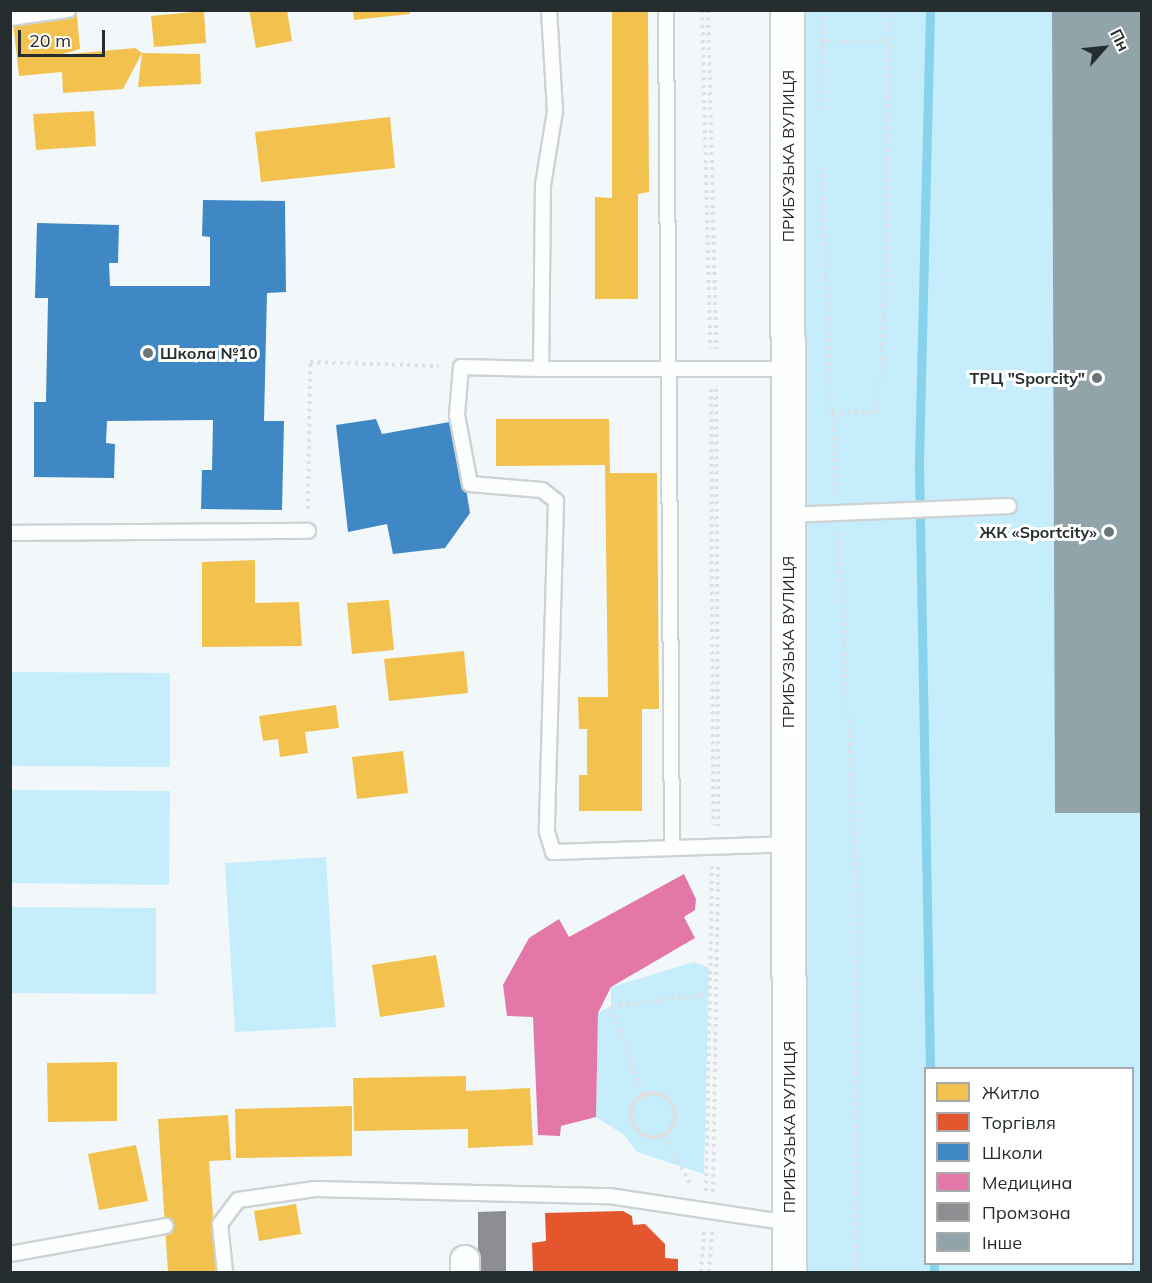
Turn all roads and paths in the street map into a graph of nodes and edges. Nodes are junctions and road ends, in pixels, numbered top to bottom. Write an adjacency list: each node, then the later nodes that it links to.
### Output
1 (68, 10): 9 (lane)
2 (549, 10): 17 (lane)
3 (666, 10): 15 (lane)
4 (702, 10): 16 (path)
5 (708, 10): 16 (path)
6 (788, 10): 18 (street, ПРИБУЗЬКА ВУЛИЦЯ)
7 (822, 10): 10 (path)
8 (889, 10): 11 (path)
9 (10, 18)
10 (822, 41): 11 (path); 12 (path)
11 (889, 41): 19 (path)
12 (821, 121)
13 (820, 156): 19 (path)
14 (436, 366): 23 (path)
15 (672, 368): 16 (lane); 17 (lane); 27 (lane)
16 (713, 368): 18 (lane); 26 (path)
17 (541, 369): 27 (lane)
18 (788, 369): 22 (street, ПРИБУЗЬКА ВУЛИЦЯ)
19 (832, 413): 21 (path)
20 (1009, 506): 21 (lane)
21 (837, 513): 22 (lane); 39 (path)
22 (788, 515): 25 (street, ПРИБУЗЬКА ВУЛИЦЯ)
23 (308, 531): 24 (lane)
24 (10, 533)
25 (789, 844): 26 (lane); 32 (street, ПРИБУЗЬКА ВУЛИЦЯ)
26 (716, 845): 27 (lane); 28 (path); 31 (path)
27 (672, 846)
28 (709, 994): 29 (path); 31 (path)
29 (642, 1095): 30 (path); 30 (path)
30 (663, 1134): 31 (path)
31 (709, 1212): 32 (lane); 35 (lane); 36 (path); 37 (path)
32 (789, 1223): 38 (street, ПРИБУЗЬКА ВУЛИЦЯ)
33 (165, 1226): 34 (lane)
34 (10, 1254)
35 (225, 1272)
36 (701, 1272)
37 (709, 1272)
38 (789, 1272)
39 (856, 1272)

